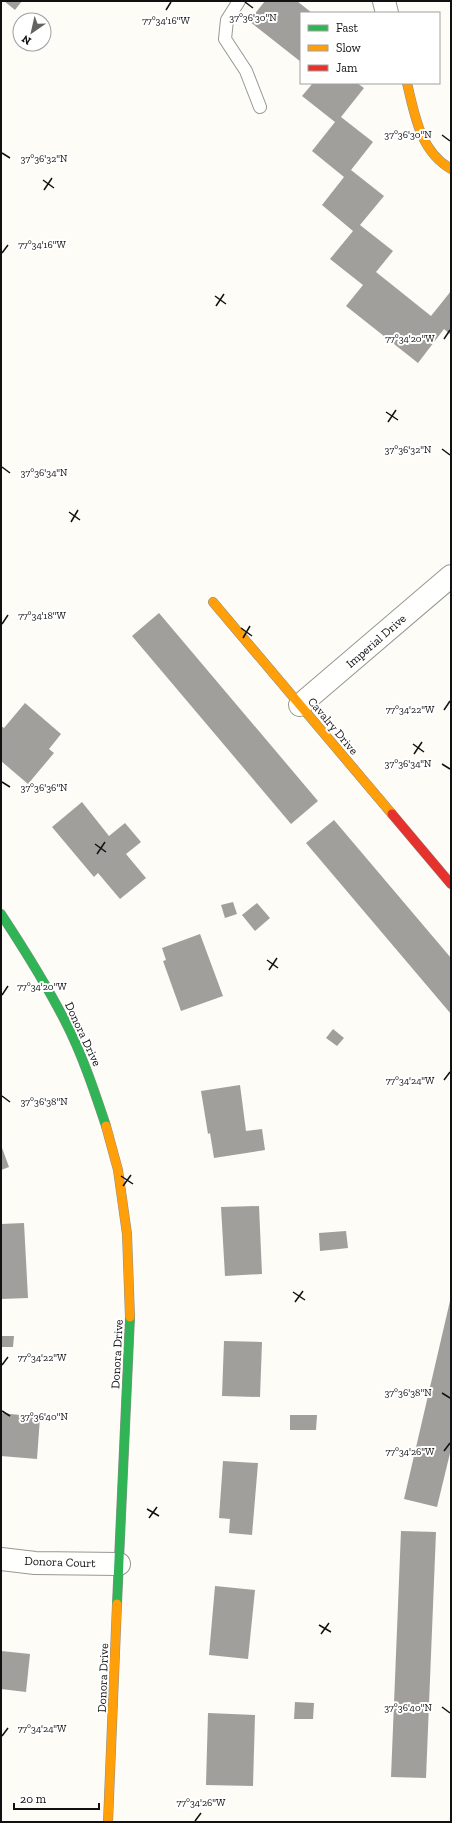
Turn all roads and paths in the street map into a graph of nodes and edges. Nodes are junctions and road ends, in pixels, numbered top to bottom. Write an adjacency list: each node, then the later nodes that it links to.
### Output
1 (239, 1): 5 (lane)
2 (384, 1): 3 (street)
3 (387, 12)
4 (407, 84): 6 (street)
5 (260, 107)
6 (451, 169)
7 (451, 576): 9 (street, Imperial Drive)
8 (213, 602): 9 (street, Cavalry Drive)
9 (300, 705): 10 (street, Cavalry Drive)
10 (451, 884)
11 (1, 914): 13 (street, Donora Drive)
12 (1, 1559): 13 (street, Donora Court)
13 (119, 1564): 14 (street, Donora Drive)
14 (108, 1822)

